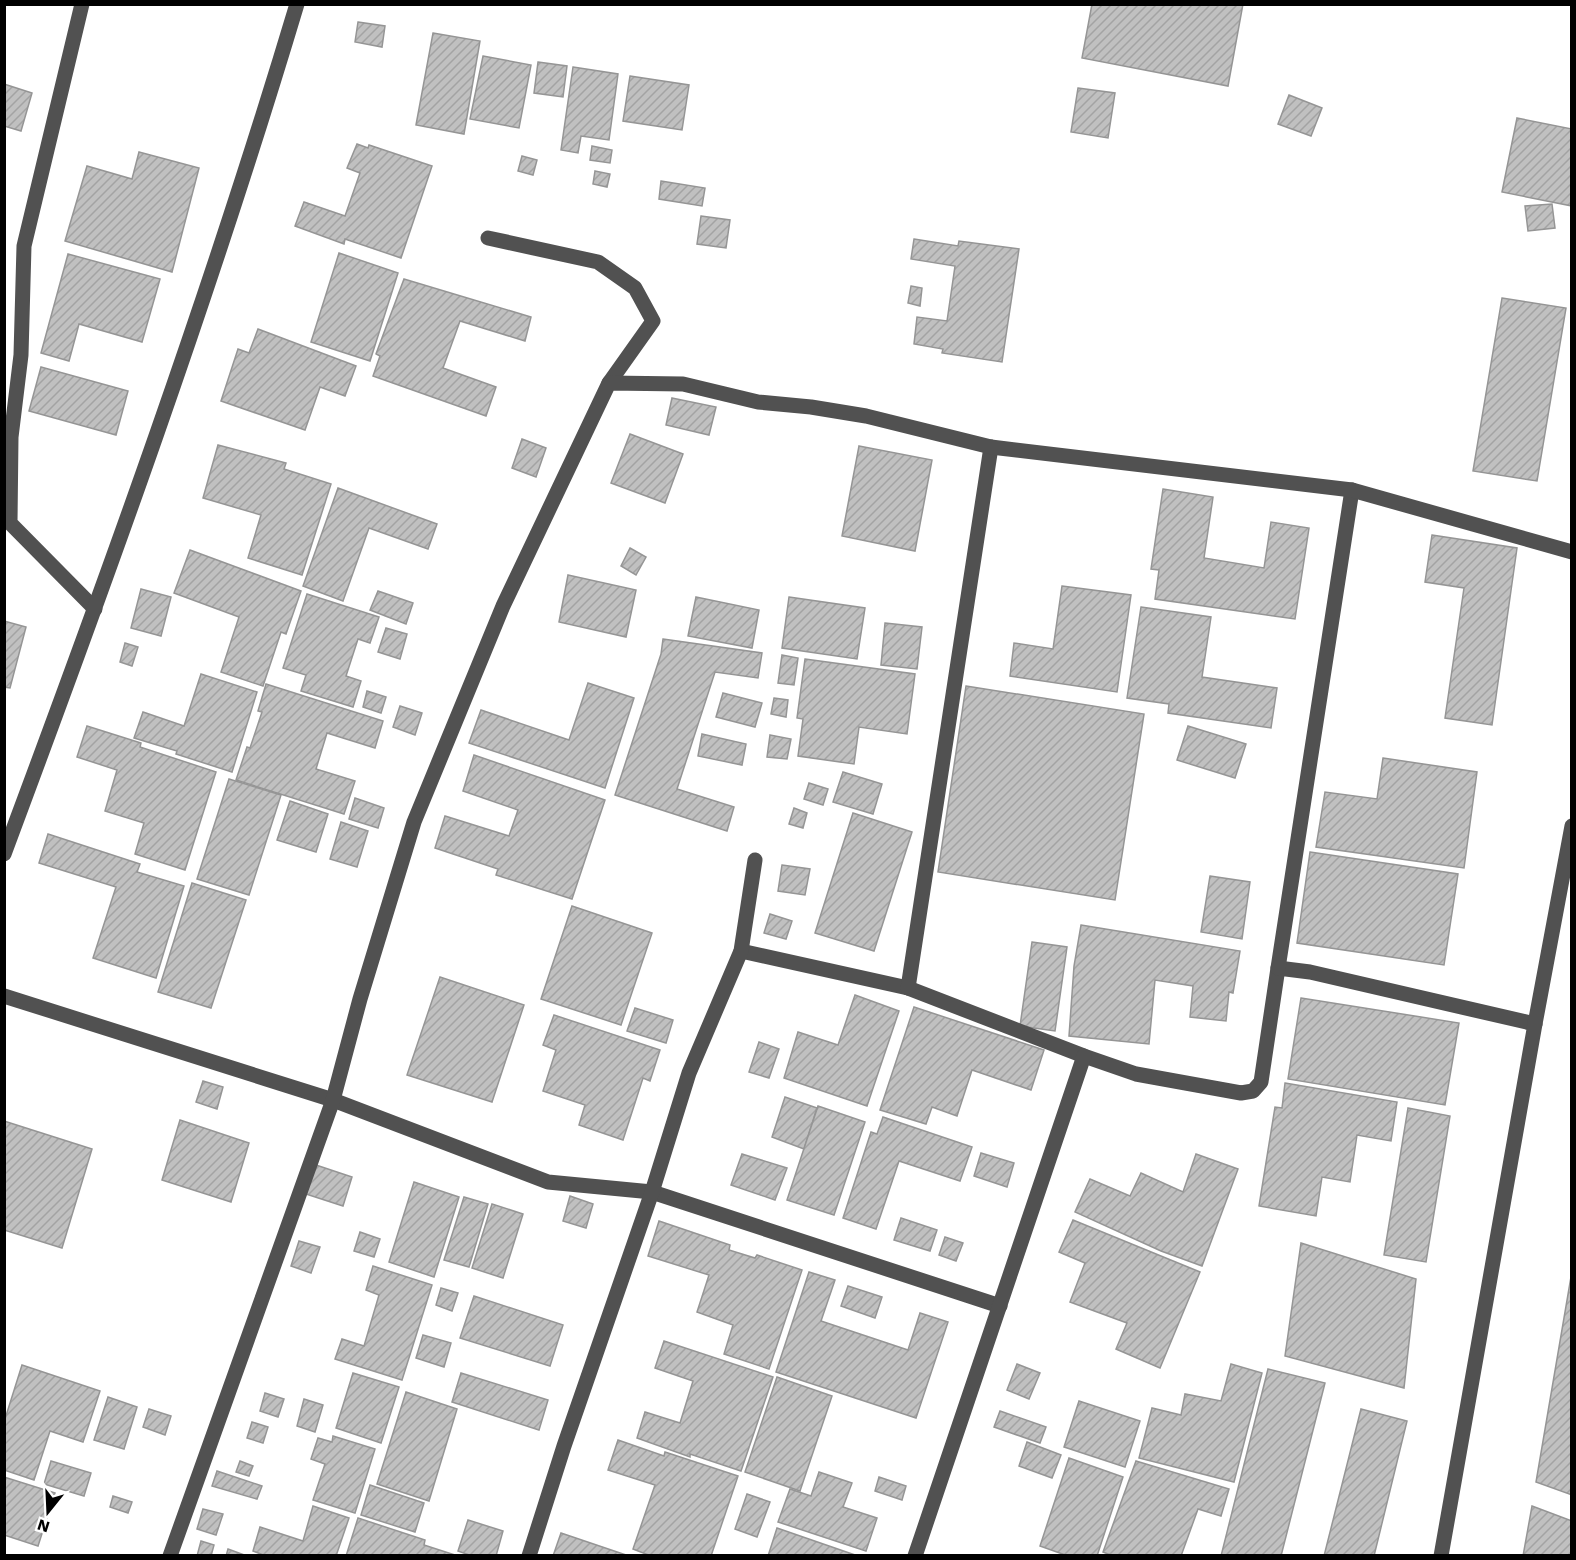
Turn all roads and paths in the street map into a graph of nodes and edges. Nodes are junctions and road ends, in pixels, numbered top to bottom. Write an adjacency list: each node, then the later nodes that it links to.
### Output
1 (82, 4): 8 (street)
2 (297, 4): 8 (street)
3 (488, 238): 4 (street)
4 (609, 383): 5 (street); 18 (street)
5 (991, 447): 6 (street); 14 (street)
6 (1352, 490): 7 (street); 13 (street)
7 (1572, 552)
8 (95, 609): 10 (street)
9 (1572, 826): 16 (street)
10 (4, 854)
11 (755, 860): 12 (street)
12 (741, 951): 14 (street); 19 (street)
13 (1278, 968): 16 (street); 17 (street)
14 (908, 988): 17 (street)
15 (4, 996): 18 (street)
16 (1534, 1023): 24 (street)
17 (1084, 1056): 20 (street)
18 (333, 1100): 19 (street); 21 (street)
19 (652, 1191): 20 (street); 22 (street)
20 (1000, 1306): 23 (street)
21 (170, 1556)
22 (529, 1556)
23 (915, 1556)
24 (1441, 1556)

